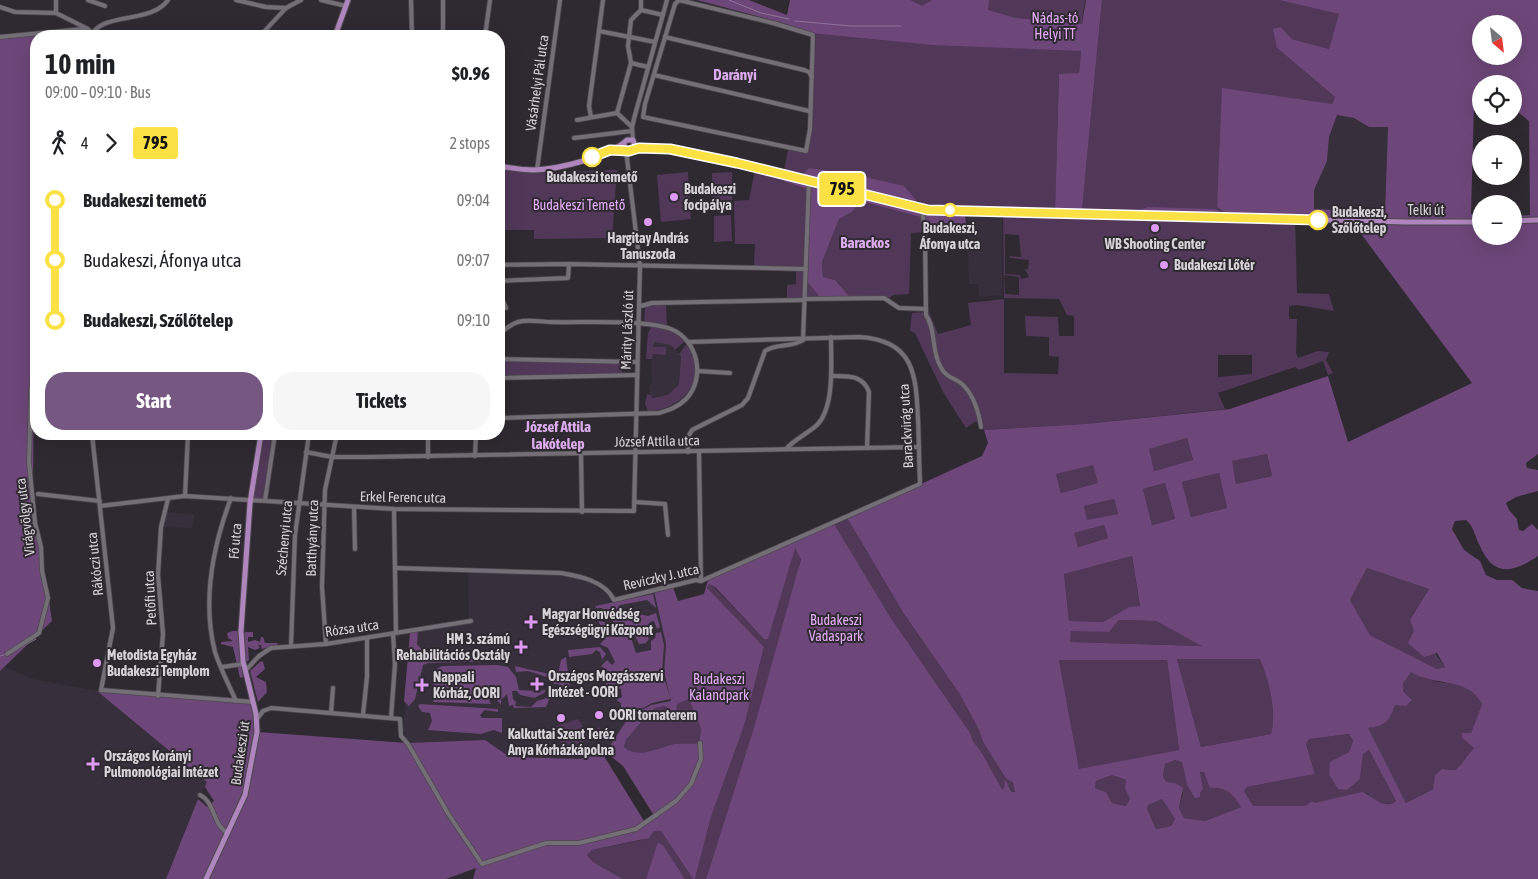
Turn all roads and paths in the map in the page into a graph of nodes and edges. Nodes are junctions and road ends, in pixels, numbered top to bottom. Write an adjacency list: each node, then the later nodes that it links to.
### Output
1 (56, 0): 21 (street)
2 (88, 0): 16 (street)
3 (168, 0): 25 (street)
4 (236, 0): 19 (street)
5 (302, 0): 19 (street)
6 (321, 0): 17 (street)
7 (348, 0): 17 (main road)
8 (412, 0): 28 (street)
9 (443, 0): 29 (street)
10 (490, 0): 30 (street)
11 (560, 0): 50 (street, Vásárhelyi Pál utca)
12 (603, 0): 31 (street)
13 (641, 0): 20 (street)
14 (668, 0): 22 (street)
15 (678, 0): 35 (street); 41 (street)
16 (105, 6)
17 (346, 6): 27 (main road)
18 (0, 7): 21 (street)
19 (286, 8): 26 (street)
20 (640, 10): 22 (street); 33 (street)
21 (56, 13): 23 (street)
22 (663, 16): 36 (street)
23 (85, 28): 24 (street)
24 (66, 30)
25 (97, 30)
26 (266, 30)
27 (337, 30)
28 (412, 30)
29 (443, 30)
30 (486, 30)
31 (599, 31): 33 (street); 44 (street)
32 (30, 34): 34 (street)
33 (629, 35): 36 (street); 37 (street)
34 (0, 37)
35 (665, 38): 40 (street); 41 (street)
36 (655, 42): 38 (street)
37 (631, 63): 38 (street); 43 (street)
38 (648, 67): 39 (street)
39 (646, 76): 40 (street); 46 (street)
40 (654, 76): 42 (street); 42 (street)
41 (812, 77): 42 (street)
42 (809, 111)
43 (617, 113): 44 (street); 46 (street)
44 (591, 117): 45 (street)
45 (577, 120)
46 (632, 129): 47 (street); 48 (street)
47 (574, 138)
48 (629, 146): 50 (main road); 51 (main road, Telki út); 58 (street, Márity László út)
49 (505, 167): 50 (main road)
50 (537, 170)
51 (809, 180): 52 (main road, Telki út); 59 (street)
52 (922, 209): 55 (main road, Telki út); 63 (street)
53 (1538, 220): 54 (main road)
54 (1522, 221)
55 (1472, 222)
56 (569, 264): 57 (street); 58 (street); 60 (street)
57 (505, 265)
58 (640, 266): 59 (street); 62 (street, Márity László út)
59 (806, 269): 61 (street)
60 (505, 281)
61 (804, 300): 62 (street); 63 (street); 67 (street)
62 (640, 306): 64 (street, Márity László út)
63 (926, 309): 79 (street)
64 (640, 324): 65 (street); 68 (street); 70 (street, Márity László út)
65 (505, 330)
66 (831, 338): 67 (street, Barackvirág utca); 74 (street); 88 (street, Barackvirág utca)
67 (803, 340): 68 (street); 94 (street)
68 (688, 342): 71 (street)
69 (505, 359): 70 (street)
70 (638, 362): 73 (street, Márity László út)
71 (698, 371): 72 (street); 76 (street)
72 (730, 373)
73 (637, 375): 75 (street); 76 (street, Márity László út)
74 (832, 376): 89 (street); 90 (street)
75 (505, 378)
76 (635, 414): 77 (street); 93 (street, Márity László út)
77 (505, 418)
78 (30, 426): 124 (street, Virágvölgy utca)
79 (981, 427)
80 (93, 440): 106 (street, Rákóczi utca)
81 (188, 440): 101 (street)
82 (260, 440): 104 (main road, Fő utca)
83 (274, 440): 105 (street)
84 (308, 440): 92 (street, Széchenyi utca)
85 (336, 440): 97 (street, Batthyány utca)
86 (428, 440): 98 (street)
87 (476, 440): 96 (street)
88 (919, 447): 89 (street, József Attila utca); 99 (street, Barackvirág utca)
89 (867, 448): 90 (street, József Attila utca)
90 (786, 449): 91 (street, József Attila utca)
91 (699, 451): 94 (street, József Attila utca); 117 (street)
92 (306, 452): 97 (street, József Attila utca); 107 (street, Széchenyi utca)
93 (634, 452): 94 (street, József Attila utca); 95 (street, József Attila utca); 108 (street, Márity László út)
94 (688, 452)
95 (581, 454): 96 (street, József Attila utca); 113 (street)
96 (475, 456): 98 (street, József Attila utca)
97 (332, 457): 98 (street, József Attila utca); 109 (street, Batthyány utca)
98 (428, 457)
99 (920, 484): 117 (street, Reviczky J. utca)
100 (38, 494): 106 (street)
101 (185, 496): 102 (street, Erkel Ferenc utca); 103 (street, Erkel Ferenc utca)
102 (231, 498): 104 (street, Erkel Ferenc utca); 126 (street)
103 (168, 499): 110 (street, Erkel Ferenc utca); 129 (street, Petőfi utca)
104 (251, 499): 105 (street, Erkel Ferenc utca); 123 (main road, Fő utca)
105 (265, 500): 107 (street, Erkel Ferenc utca)
106 (100, 501): 110 (street, Rákóczi utca)
107 (298, 502): 109 (street, Erkel Ferenc utca); 122 (street, Széchenyi utca)
108 (635, 502): 113 (street, Erkel Ferenc utca); 114 (street)
109 (325, 504): 111 (street, Erkel Ferenc utca); 121 (street, Batthyány utca)
110 (100, 506): 129 (street, Rákóczi utca)
111 (354, 507): 112 (street, Erkel Ferenc utca); 115 (street)
112 (394, 509): 113 (street, Erkel Ferenc utca); 116 (street)
113 (582, 512)
114 (668, 535)
115 (355, 549)
116 (396, 568): 117 (street, Reviczky J. utca); 119 (street)
117 (702, 581)
118 (471, 620): 119 (street, Rózsa utca)
119 (395, 633): 120 (street, Rózsa utca); 135 (street)
120 (367, 638): 121 (street, Rózsa utca); 133 (street)
121 (326, 644): 122 (street, Rózsa utca)
122 (291, 646): 127 (street, Rózsa utca)
123 (242, 652): 125 (main road, Budakeszi út)
124 (7, 654)
125 (244, 664): 126 (street); 127 (main road, Budakeszi út)
126 (222, 667): 130 (street)
127 (245, 672): 131 (main road, Budakeszi út)
128 (333, 688): 132 (street)
129 (158, 696): 130 (street)
130 (236, 701): 131 (street)
131 (253, 702): 134 (main road, Budakeszi út)
132 (331, 713): 133 (street); 134 (street)
133 (363, 715): 135 (street)
134 (257, 718): 138 (main road, Budakeszi út)
135 (391, 718): 136 (street)
136 (700, 743)
137 (200, 795): 138 (street)
138 (228, 833): 139 (main road, Budakeszi út)
139 (206, 879)

